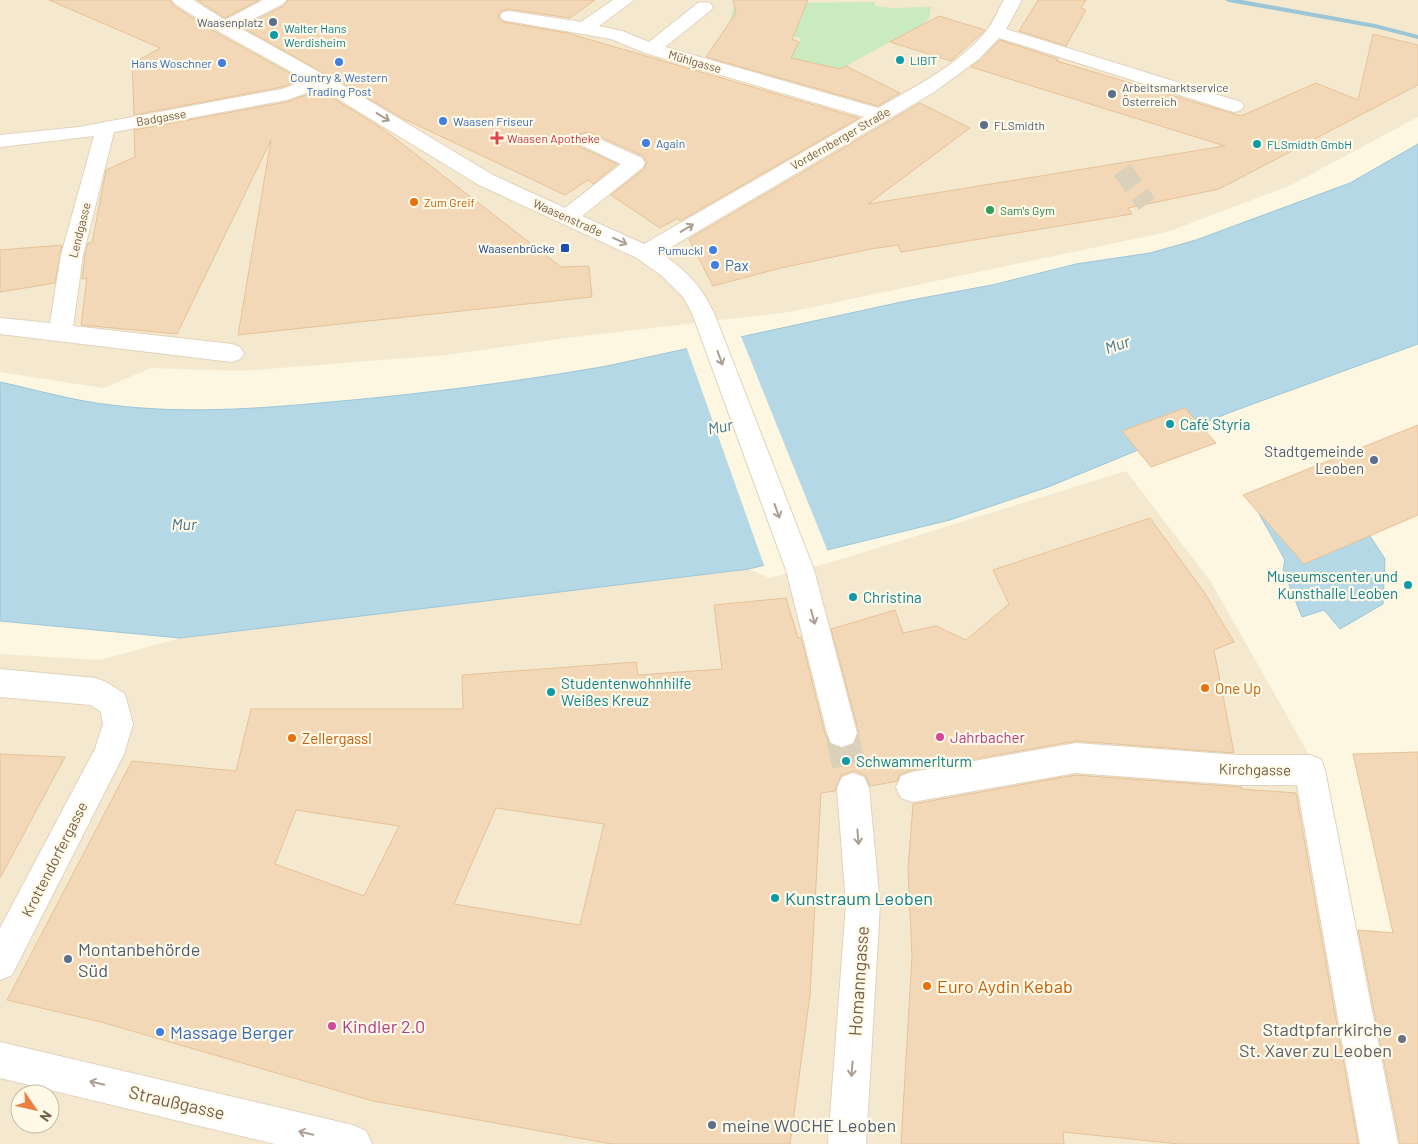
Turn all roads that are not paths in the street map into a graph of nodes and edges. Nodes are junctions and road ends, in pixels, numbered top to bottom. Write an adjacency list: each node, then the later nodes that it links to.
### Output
1 (181, 0): 7 (street, Waasenstraße)
2 (277, 0): 7 (street)
3 (625, 0): 8 (street)
4 (1013, 0): 9 (street, Vordernberger Straße)
5 (704, 7): 10 (street)
6 (509, 16): 8 (street, Mühlgasse)
7 (224, 27): 11 (street, Waasenstraße)
8 (584, 28): 10 (street, Mühlgasse)
9 (995, 32): 12 (street, Vordernberger Straße); 14 (street)
10 (651, 49): 15 (street, Mühlgasse)
11 (320, 81): 16 (street, Badgasse); 19 (street, Waasenstraße, one-way to 19)
12 (927, 88): 13 (street); 15 (street, Vordernberger Straße)
13 (944, 96)
14 (1234, 106)
15 (880, 115): 20 (street, Vordernberger Straße, one-way to 15)
16 (106, 127): 18 (street, Badgasse); 22 (street, Lendgasse)
17 (586, 140): 19 (street)
18 (0, 141)
19 (567, 217): 20 (street, Waasenstraße, one-way to 20)
20 (645, 253): 25 (street, Waasenstraße, one-way to 25)
21 (0, 326): 22 (street)
22 (60, 334): 23 (street)
23 (232, 353)
24 (0, 682): 28 (street, Krottendorfergasse)
25 (842, 733)
26 (912, 787): 32 (street, Kirchgasse)
27 (853, 788): 31 (street, Homanngasse, one-way to 31)
28 (0, 963)
29 (0, 1060): 30 (street, Straußgasse, one-way to 29)
30 (354, 1144)
31 (847, 1144)
32 (1378, 1144)

